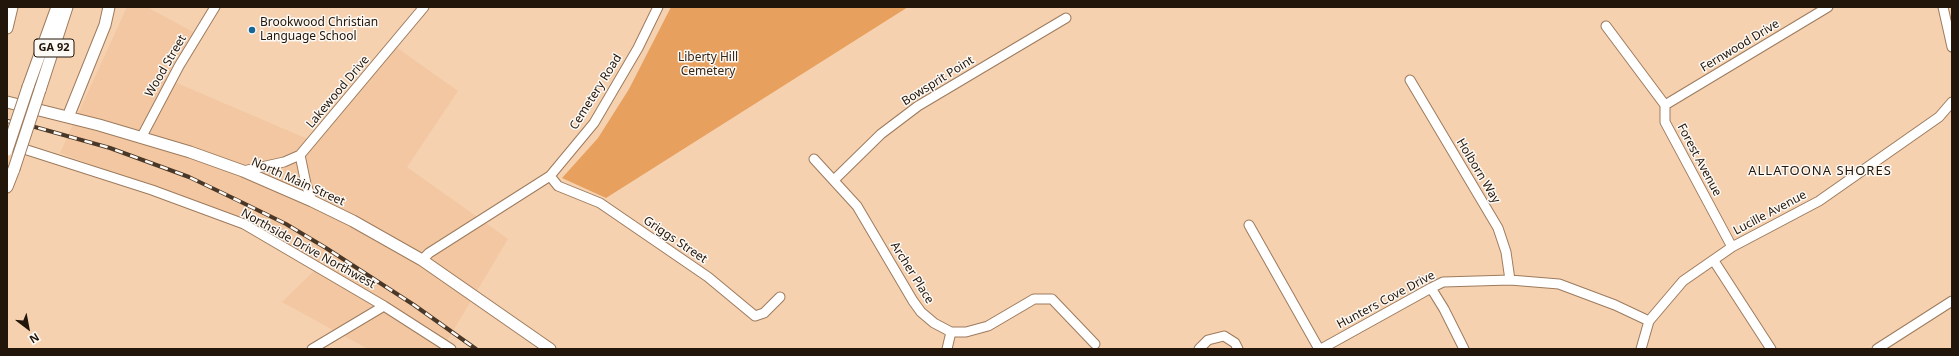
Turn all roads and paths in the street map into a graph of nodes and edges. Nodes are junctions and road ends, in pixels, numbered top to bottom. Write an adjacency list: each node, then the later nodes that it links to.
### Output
1 (12, 7): 12 (main road)
2 (57, 7): 21 (main road, GA 92, bridge)
3 (67, 7): 27 (main road, GA 92, bridge)
4 (109, 7): 18 (main road)
5 (215, 7): 19 (street, Wood Street)
6 (424, 7): 22 (street, Lakewood Drive)
7 (658, 7): 25 (street, Cemetery Road)
8 (1828, 7): 17 (street, Fernwood Drive)
9 (1943, 7): 13 (street)
10 (1066, 18): 26 (street, Bowsprit Point)
11 (1606, 26): 17 (street)
12 (7, 28)
13 (1952, 47)
14 (1410, 80): 33 (street, Holborn Way)
15 (7, 102): 18 (main road, North Main Street)
16 (1952, 102): 30 (street, Lucille Avenue)
17 (1666, 105): 30 (street, Forest Avenue)
18 (68, 117): 19 (main road, North Main Street)
19 (141, 138): 24 (main road, North Main Street)
20 (7, 146): 37 (street, Northside Drive Northwest)
21 (7, 150)
22 (300, 155): 24 (street, Lakewood Drive); 28 (street)
23 (814, 159): 26 (street, Archer Place)
24 (243, 171): 28 (main road, North Main Street)
25 (550, 176): 31 (street, Cemetery Road); 35 (street, Griggs Street)
26 (834, 180): 39 (street, Archer Place)
27 (7, 187)
28 (312, 201): 31 (main road, North Main Street)
29 (1249, 225): 47 (street)
30 (1732, 247): 32 (street, Lucille Avenue)
31 (422, 260): 43 (main road, North Main Street)
32 (1714, 261): 38 (street, Lucille Avenue); 50 (street)
33 (1510, 280): 34 (street, Hunters Cove Drive); 38 (street, Hunters Cove Drive)
34 (1431, 288): 47 (street, Hunters Cove Drive); 48 (street)
35 (780, 297)
36 (1952, 301): 51 (street)
37 (384, 306): 41 (street); 42 (street, Northside Drive Northwest)
38 (1649, 321): 49 (street, Lucille Avenue)
39 (951, 332): 40 (street); 44 (street)
40 (1095, 344)
41 (312, 349)
42 (451, 349)
43 (550, 349)
44 (946, 349)
45 (1199, 349): 46 (street)
46 (1238, 349)
47 (1320, 349)
48 (1464, 349)
49 (1641, 349)
50 (1771, 349)
51 (1877, 349)

